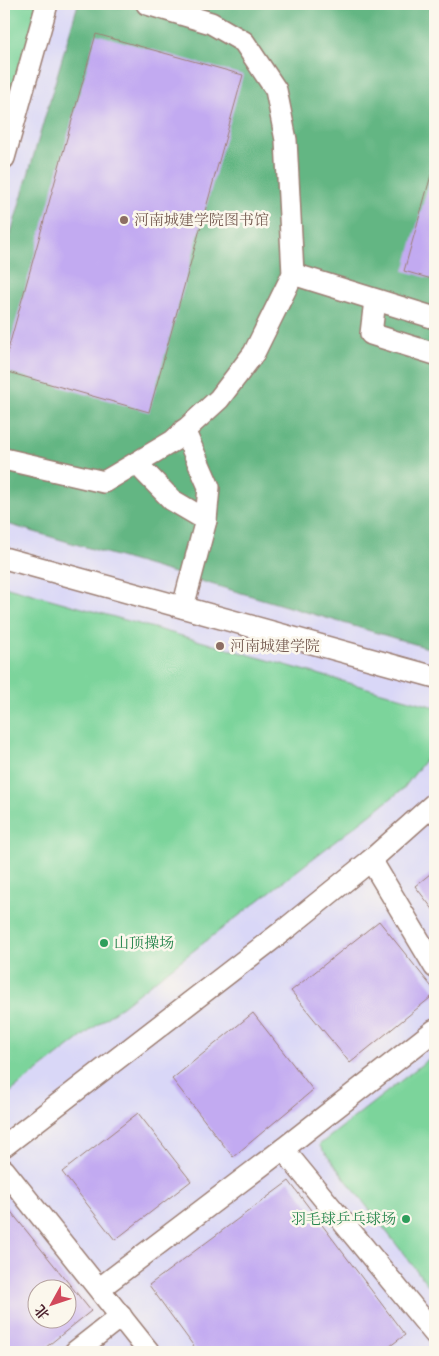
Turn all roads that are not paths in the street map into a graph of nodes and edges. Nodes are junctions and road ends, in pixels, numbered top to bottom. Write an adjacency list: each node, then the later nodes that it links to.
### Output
1 (47, 4): 3 (street)
2 (147, 4): 4 (street)
3 (4, 158)
4 (292, 274): 5 (street); 8 (street)
5 (375, 300): 6 (street); 7 (street)
6 (435, 318)
7 (435, 354)
8 (184, 430): 10 (street); 11 (street)
9 (4, 458): 10 (street)
10 (136, 463): 11 (street)
11 (206, 520): 13 (street)
12 (4, 558): 13 (street)
13 (183, 608): 14 (street)
14 (435, 677)
15 (435, 803): 16 (street)
16 (371, 860): 17 (street); 19 (street)
17 (435, 967)
18 (435, 1030): 20 (street)
19 (4, 1146)
20 (283, 1149): 22 (street); 24 (street)
21 (4, 1170): 22 (street)
22 (100, 1288): 23 (street)
23 (121, 1316): 25 (street); 26 (street)
24 (435, 1334)
25 (76, 1352)
26 (149, 1352)

